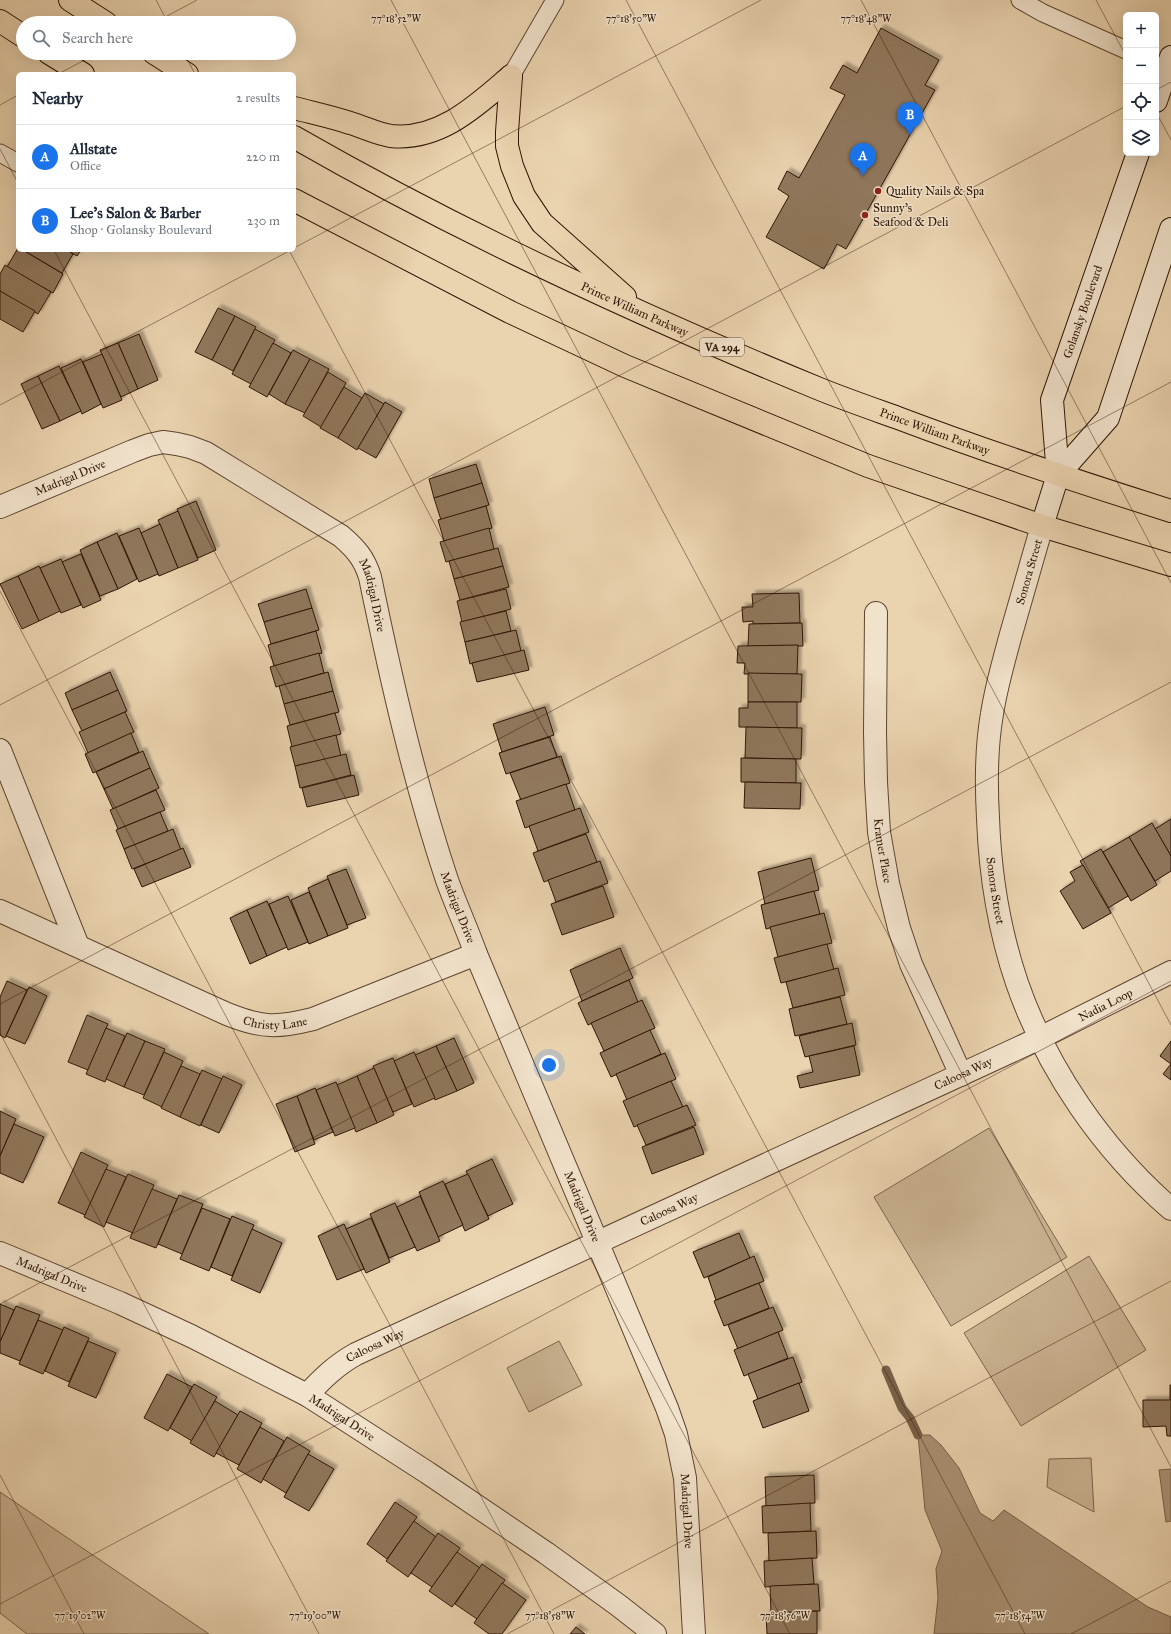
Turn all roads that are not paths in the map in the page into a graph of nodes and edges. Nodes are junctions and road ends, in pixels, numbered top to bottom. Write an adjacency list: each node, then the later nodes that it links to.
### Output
1 (70, 0): 4 (highway)
2 (555, 0): 13 (lane)
3 (1020, 0): 7 (lane)
4 (95, 16)
5 (0, 21): 6 (highway)
6 (16, 31)
7 (1123, 49)
8 (60, 60): 11 (highway)
9 (165, 60): 12 (highway)
10 (1165, 62): 14 (street)
11 (80, 72)
12 (184, 72)
13 (511, 76): 15 (highway); 22 (highway)
14 (1159, 89)
15 (296, 109)
16 (296, 138): 22 (highway, Prince William Parkway / VA 294)
17 (0, 153): 19 (lane)
18 (1137, 156): 23 (street, Golansky Boulevard)
19 (16, 162)
20 (296, 201): 26 (highway)
21 (1171, 229): 23 (street, Golansky Boulevard)
22 (642, 313): 23 (highway, Prince William Parkway / VA 294)
23 (1058, 475): 25 (highway, Prince William Parkway / VA 294); 26 (street, Golansky Boulevard)
24 (0, 507): 32 (street, Madrigal Drive)
25 (1171, 511)
26 (1042, 526): 27 (highway); 34 (street, Sonora Street)
27 (1171, 565)
28 (876, 613): 35 (street, Kramer Place)
29 (1, 758): 31 (street)
30 (0, 910): 31 (street, Christy Lane)
31 (78, 946): 32 (street, Christy Lane)
32 (476, 954): 37 (street, Madrigal Drive)
33 (1171, 972): 34 (street, Nadia Loop)
34 (1040, 1038): 35 (street, Caloosa Way); 36 (street, Sonora Street)
35 (961, 1075): 37 (street, Caloosa Way)
36 (1171, 1209)
37 (598, 1242): 39 (street, Caloosa Way); 41 (street, Madrigal Drive)
38 (0, 1253): 39 (street, Madrigal Drive)
39 (307, 1395): 40 (street, Madrigal Drive)
40 (655, 1634)
41 (694, 1634)

